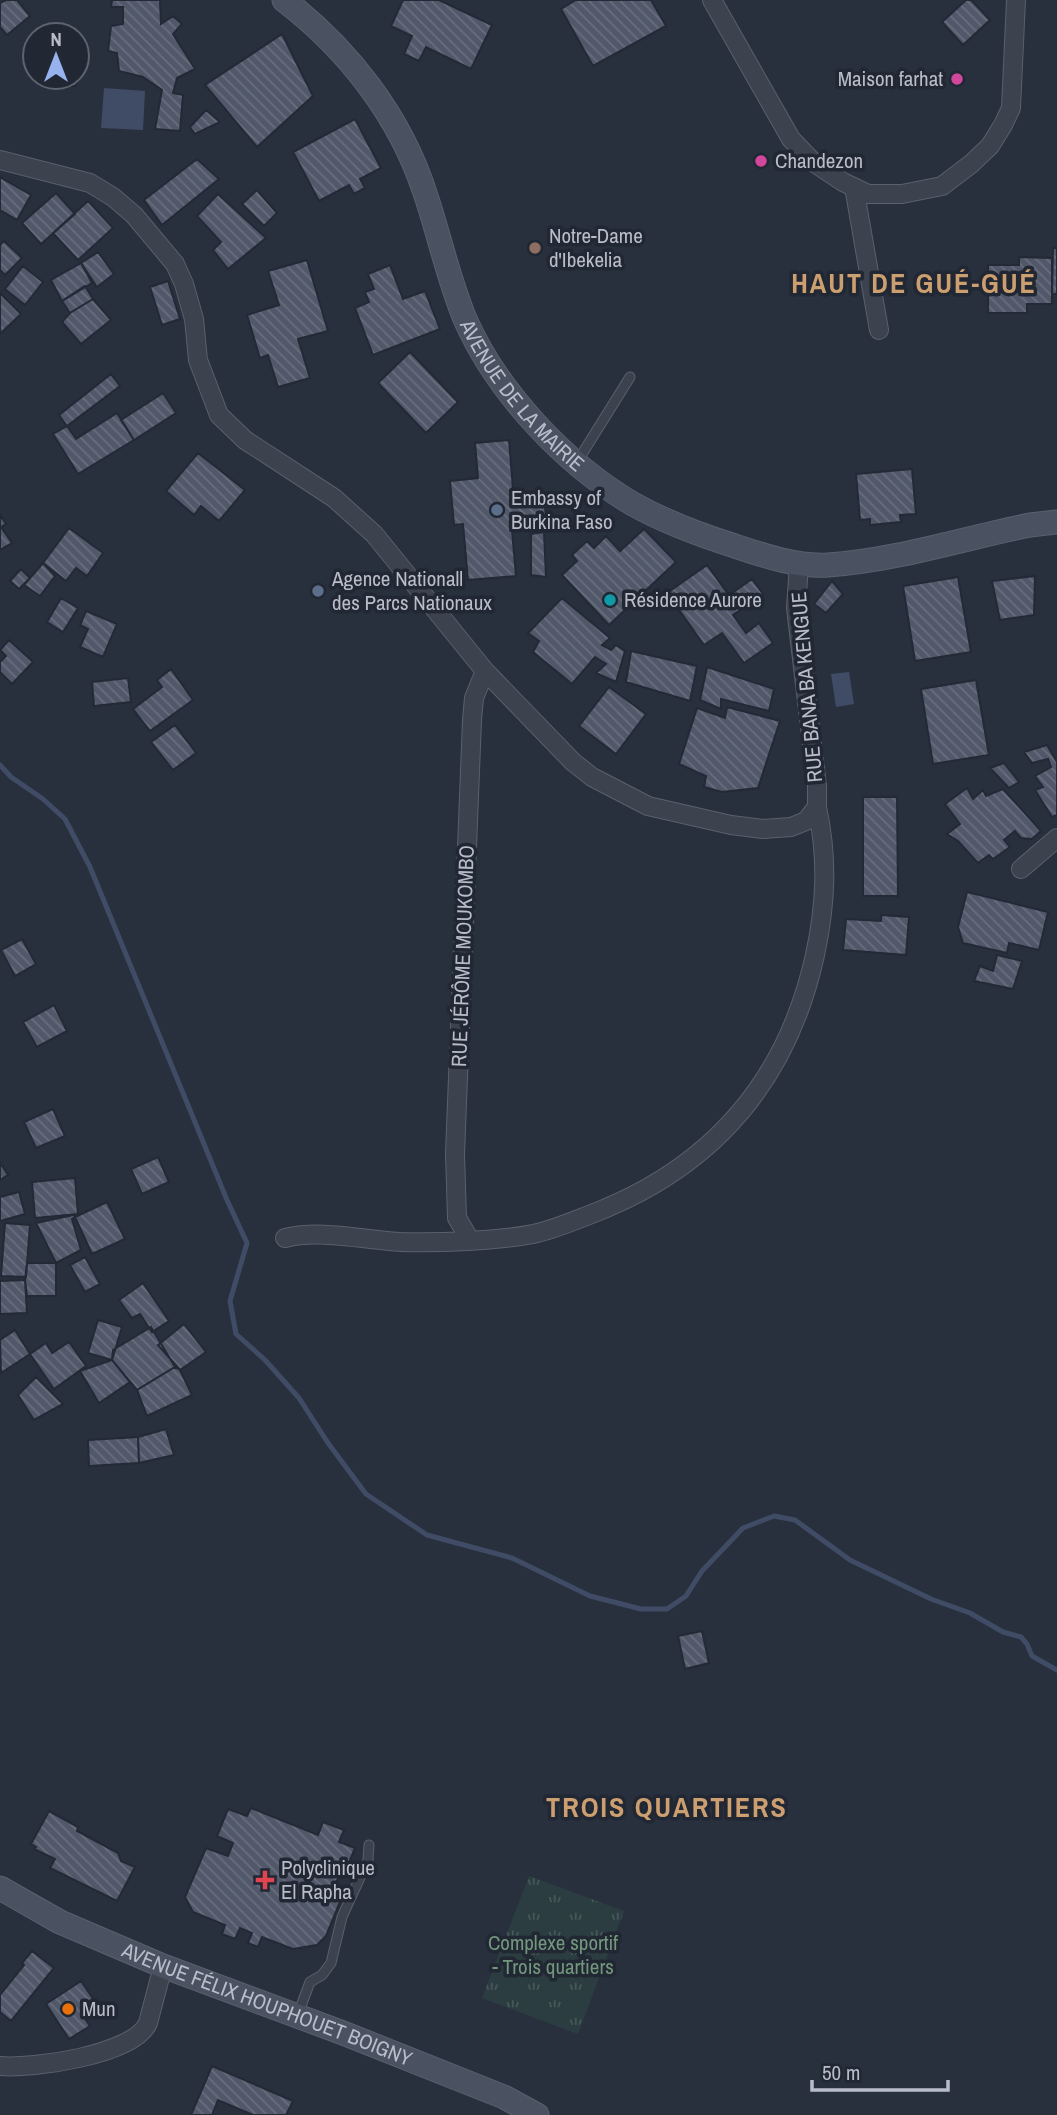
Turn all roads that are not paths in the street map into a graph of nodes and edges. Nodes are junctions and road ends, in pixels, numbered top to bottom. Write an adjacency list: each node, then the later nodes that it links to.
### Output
1 (284, 0): 8 (main road, AVENUE DE LA MAIRIE)
2 (712, 0): 5 (street)
3 (1016, 0): 5 (street)
4 (0, 160): 11 (street, RUE BANA BA KENGUE)
5 (853, 187): 6 (street)
6 (879, 330)
7 (631, 377): 8 (lane)
8 (576, 463): 10 (main road, AVENUE DE LA MAIRIE)
9 (1057, 523): 10 (main road, AVENUE DE LA MAIRIE)
10 (799, 564): 12 (street, RUE BANA BA KENGUE)
11 (485, 671): 12 (street, RUE BANA BA KENGUE); 16 (street, RUE JÉRÔME MOUKOMBO)
12 (817, 807): 16 (street)
13 (1057, 838): 14 (street)
14 (1021, 869)
15 (285, 1238): 16 (street)
16 (470, 1240)
17 (369, 1845): 20 (lane)
18 (0, 1888): 19 (main road, AVENUE FÉLIX HOUPHOUET BOIGNY)
19 (163, 1966): 20 (main road, AVENUE FÉLIX HOUPHOUET BOIGNY); 21 (street)
20 (298, 2016): 22 (main road, AVENUE FÉLIX HOUPHOUET BOIGNY)
21 (0, 2066)
22 (537, 2115)

